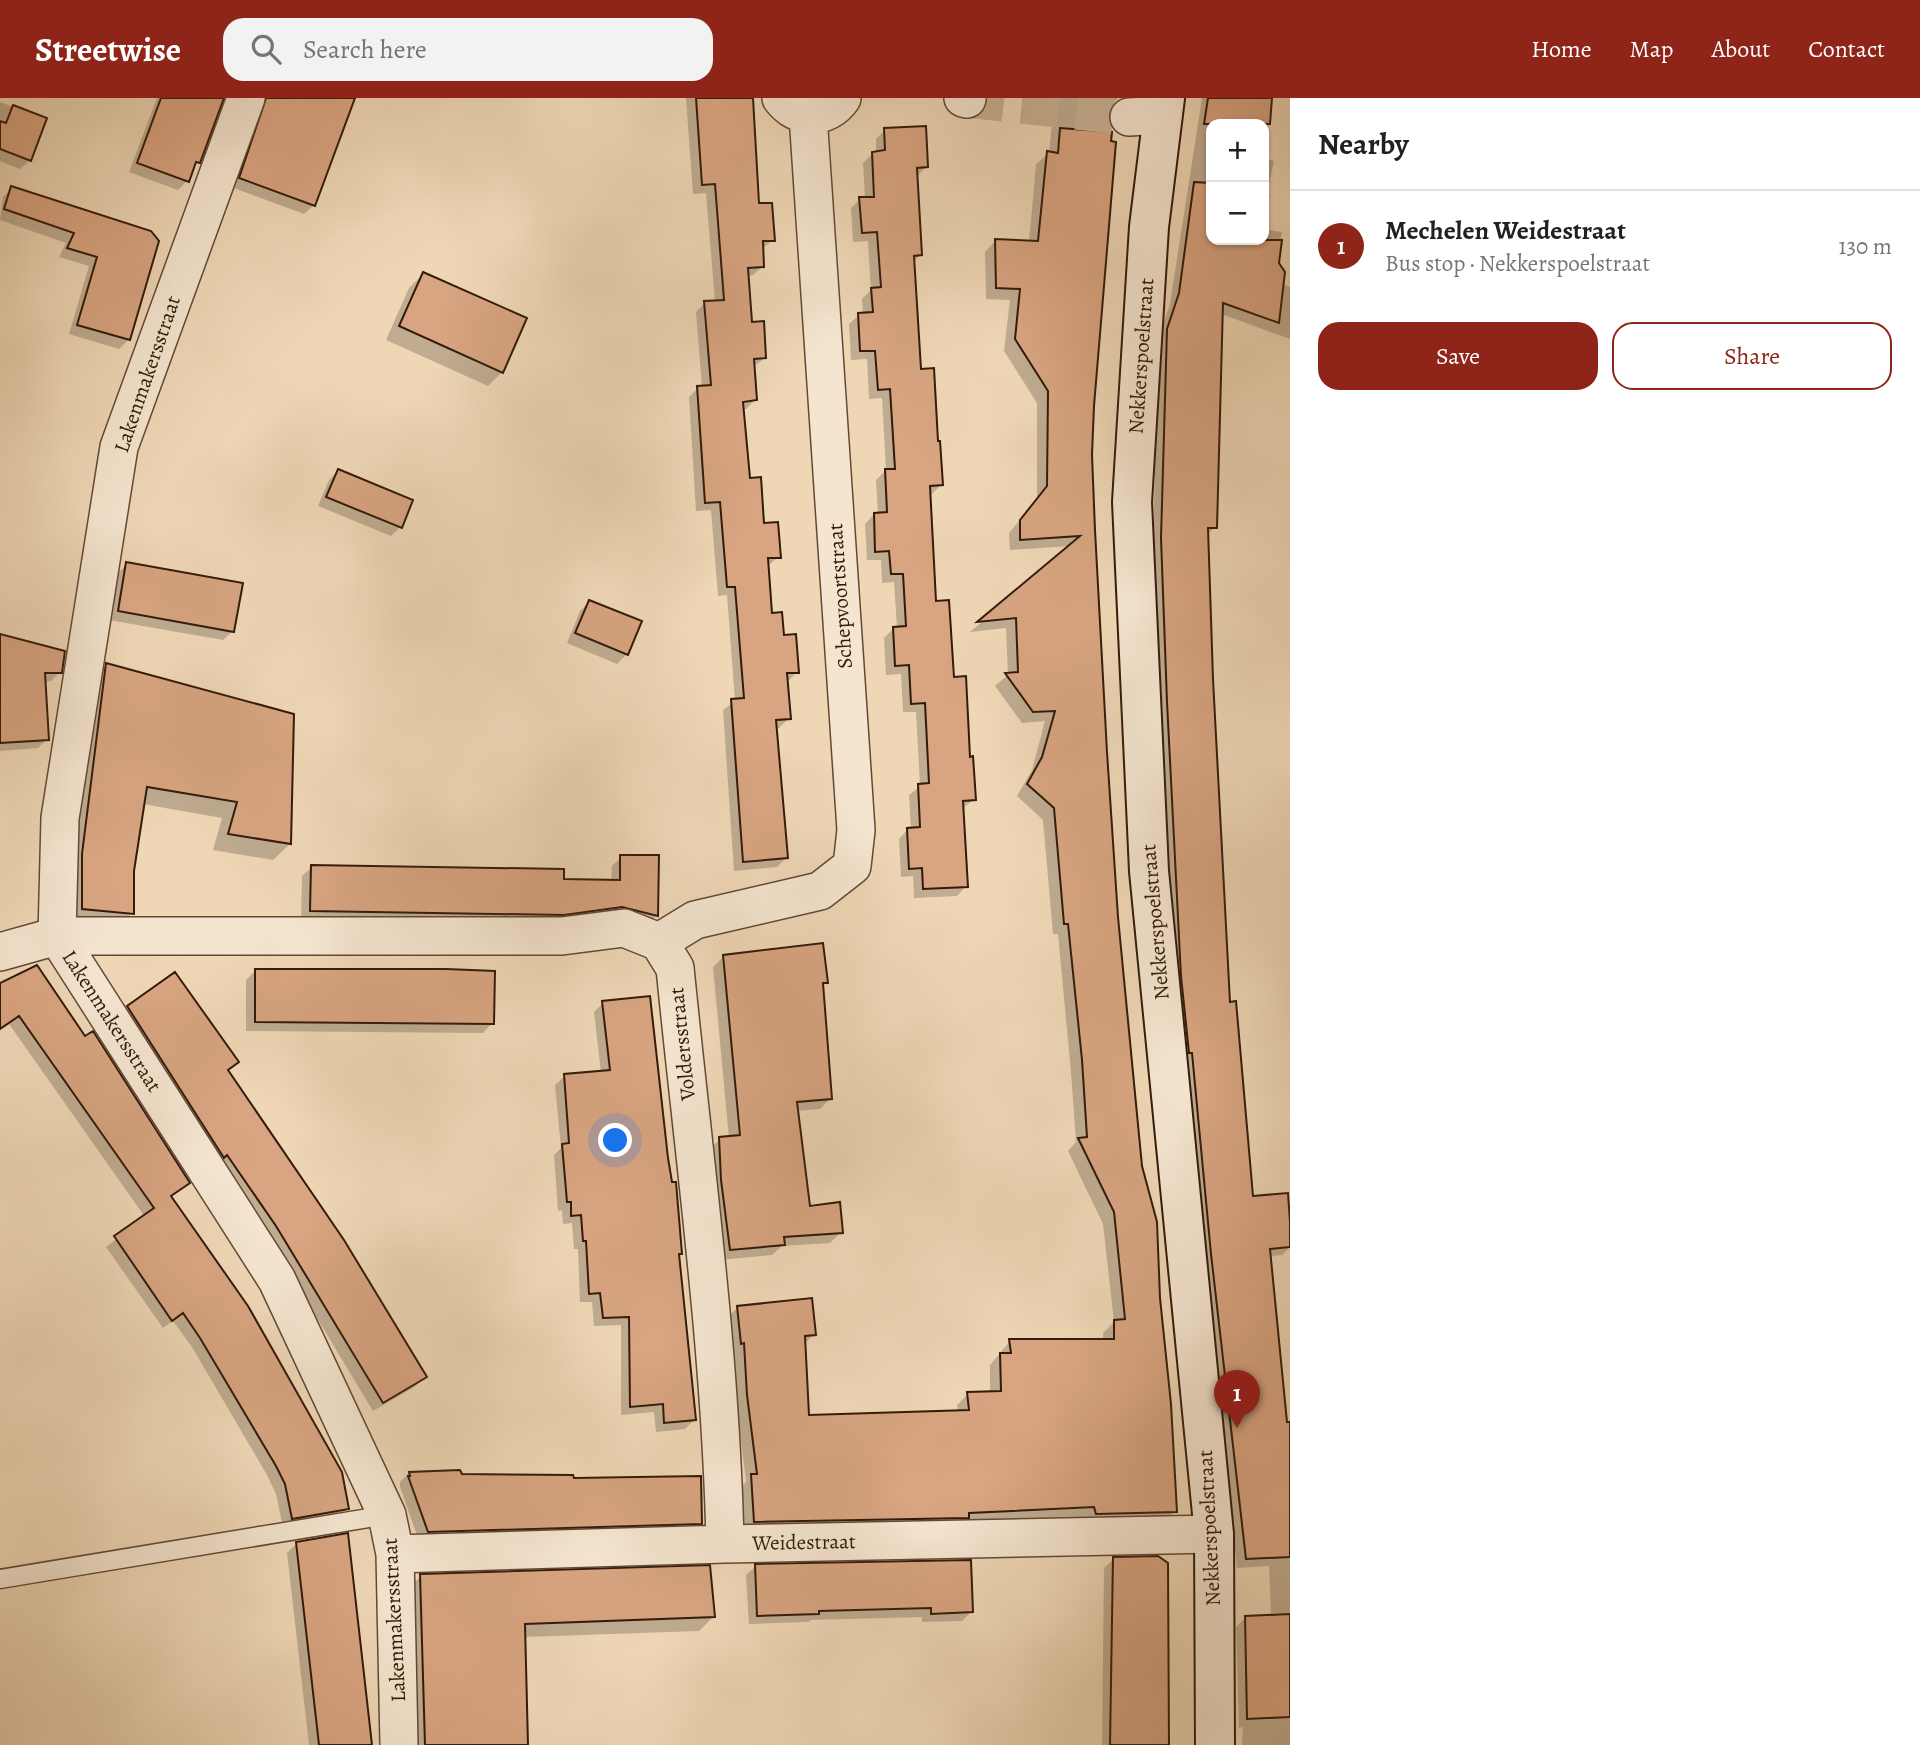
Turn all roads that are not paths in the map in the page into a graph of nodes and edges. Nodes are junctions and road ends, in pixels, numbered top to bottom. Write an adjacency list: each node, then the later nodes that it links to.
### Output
1 (246, 98): 5 (street, Lakenmakersstraat)
2 (842, 98): 3 (street, Schepvoortstraat)
3 (794, 106): 6 (street, Schepvoortstraat)
4 (1152, 110): 9 (main road, Nekkerspoelstraat)
5 (57, 936): 6 (street); 7 (street); 8 (street, Lakenmakersstraat)
6 (659, 942): 10 (street, Voldersstraat)
7 (0, 952)
8 (387, 1516): 11 (street, Lakenmakersstraat); 12 (lane)
9 (1214, 1534): 10 (street, Weidestraat); 14 (main road, Nekkerspoelstraat)
10 (725, 1544): 11 (street, Weidestraat)
11 (395, 1554): 13 (street, Lakenmakersstraat)
12 (0, 1579)
13 (399, 1745)
14 (1215, 1745)

